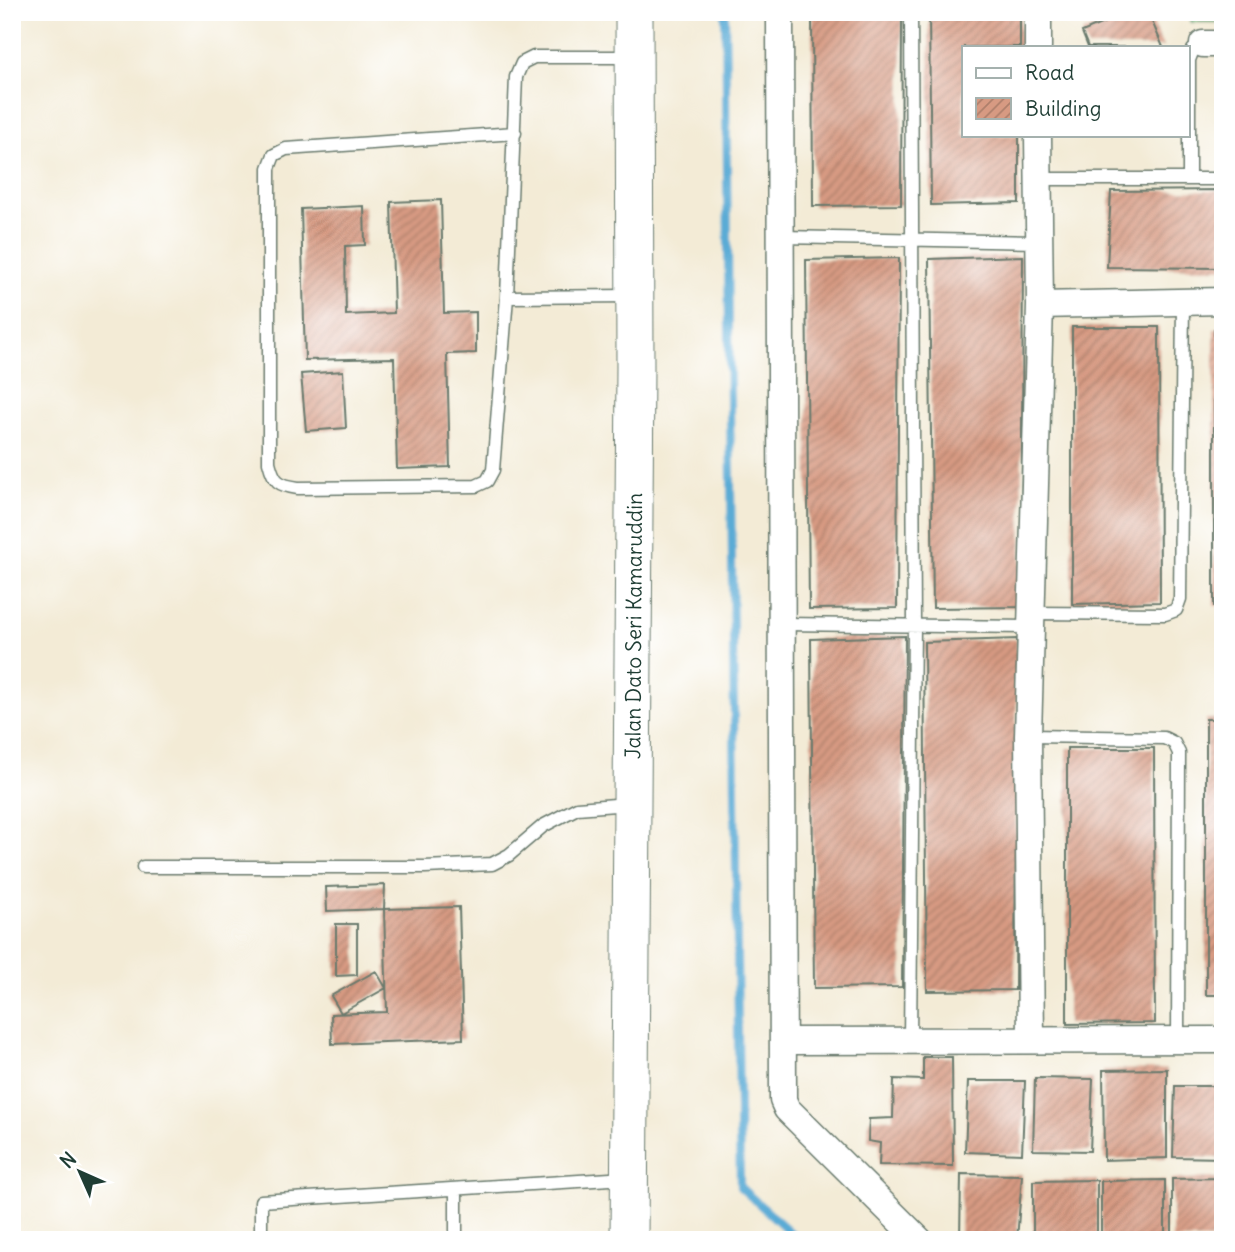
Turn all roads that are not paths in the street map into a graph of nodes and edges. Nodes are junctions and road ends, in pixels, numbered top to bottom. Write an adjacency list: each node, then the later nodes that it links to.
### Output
1 (634, 12): 7 (street, Jalan Dato Seri Kamaruddin)
2 (780, 12): 15 (street)
3 (911, 12): 16 (lane)
4 (1038, 12): 6 (street)
5 (1213, 44): 8 (lane)
6 (1038, 46)
7 (634, 57): 9 (lane); 18 (street, Jalan Dato Seri Kamaruddin)
8 (1190, 58)
9 (515, 133): 19 (lane); 19 (lane)
10 (1038, 136): 12 (street)
11 (1189, 136): 13 (lane)
12 (1039, 179): 13 (lane); 17 (street)
13 (1189, 179): 14 (lane)
14 (1223, 179)
15 (781, 237): 16 (lane); 24 (street)
16 (911, 239): 17 (lane); 25 (lane)
17 (1039, 242): 22 (street)
18 (635, 296): 19 (lane); 27 (street, Jalan Dato Seri Kamaruddin)
19 (506, 297)
20 (1223, 301): 21 (street)
21 (1183, 302): 22 (street); 23 (lane)
22 (1040, 305): 23 (street)
23 (1031, 620): 25 (lane); 26 (street)
24 (783, 624): 25 (lane); 33 (street)
25 (914, 626): 29 (lane)
26 (1028, 736): 30 (street); 31 (lane)
27 (632, 804): 28 (lane); 34 (street, Jalan Dato Seri Kamaruddin)
28 (142, 867)
29 (909, 1040): 30 (street); 33 (street)
30 (1031, 1040): 31 (street)
31 (1178, 1040): 32 (street)
32 (1223, 1040)
33 (784, 1041): 39 (street)
34 (629, 1178): 35 (lane); 38 (street, Jalan Dato Seri Kamaruddin)
35 (456, 1189): 36 (lane); 37 (lane)
36 (261, 1240)
37 (456, 1240)
38 (629, 1240)
39 (919, 1240)

